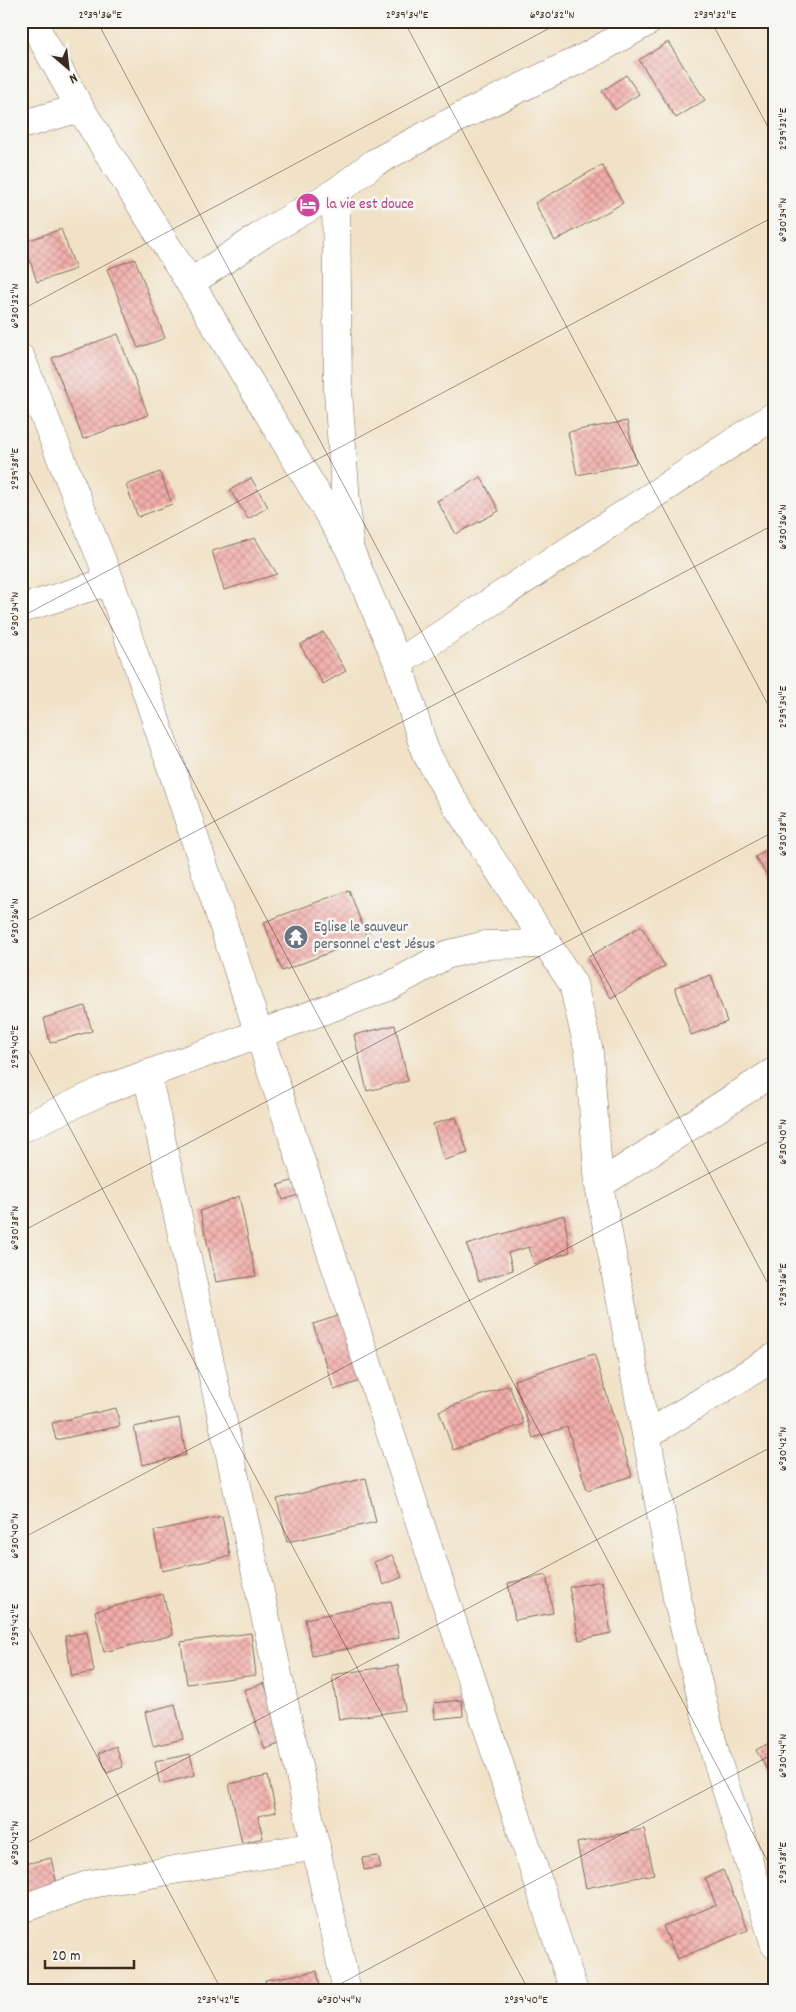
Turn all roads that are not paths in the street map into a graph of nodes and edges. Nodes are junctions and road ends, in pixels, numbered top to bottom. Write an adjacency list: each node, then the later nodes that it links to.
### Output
1 (32, 21): 3 (street)
2 (648, 21): 5 (street)
3 (80, 108): 4 (street); 6 (street)
4 (21, 125)
5 (336, 192): 6 (street); 9 (street)
6 (190, 283): 9 (street)
7 (24, 375): 10 (street)
8 (775, 415): 12 (street)
9 (349, 548): 12 (street)
10 (110, 581): 11 (street); 14 (street)
11 (21, 609)
12 (398, 662): 13 (street)
13 (548, 944): 14 (street); 18 (street)
14 (258, 1034): 16 (street); 26 (street)
15 (775, 1072): 18 (street)
16 (146, 1074): 17 (street); 21 (street)
17 (21, 1129)
18 (599, 1185): 20 (street)
19 (775, 1358): 20 (street)
20 (648, 1434): 23 (street)
21 (316, 1846): 22 (street); 25 (street)
22 (21, 1909)
23 (770, 1916): 24 (street)
24 (775, 1945)
25 (347, 1991)
26 (574, 1991)

